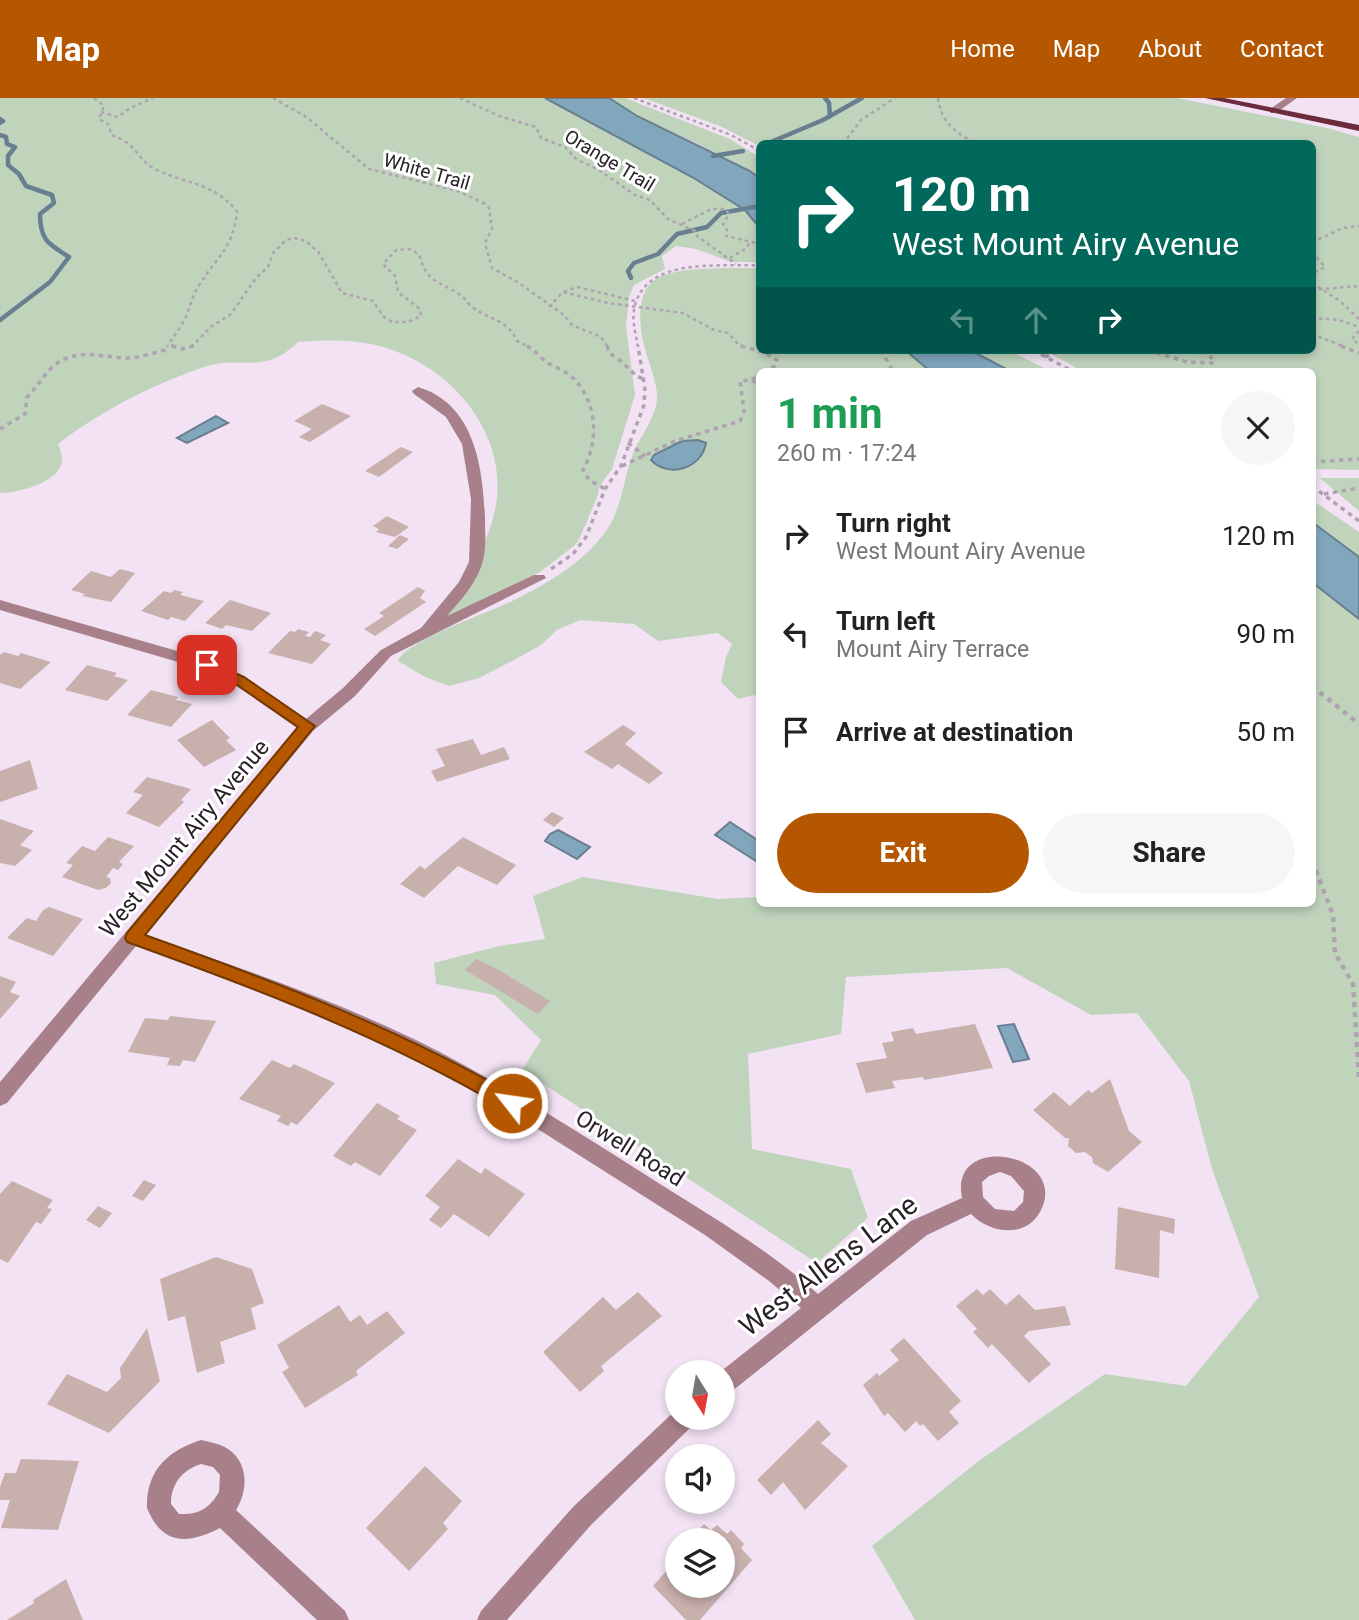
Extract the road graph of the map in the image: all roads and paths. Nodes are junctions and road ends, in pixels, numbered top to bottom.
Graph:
1 (94, 98) edge
2 (153, 98) edge
3 (273, 98) edge
4 (460, 98) edge
5 (634, 98) edge
6 (895, 98) edge
7 (937, 98) edge
8 (1210, 98) edge
9 (1246, 98) edge
10 (1292, 98) edge
11 (1277, 108) junction
12 (101, 112) junction
13 (1359, 120) edge
14 (1359, 128) edge
15 (846, 140) edge
16 (970, 140) edge
17 (756, 149) edge
18 (682, 224) junction
19 (1359, 226) edge
20 (1316, 240) edge
21 (750, 241) junction
22 (756, 243) edge
23 (1316, 257) edge
24 (730, 258) junction
25 (736, 265) junction
26 (756, 265) edge
27 (1316, 272) edge
28 (1316, 286) edge
29 (1359, 286) edge
30 (1316, 290) edge
31 (1323, 290) junction
32 (563, 292) junction
33 (635, 301) junction
34 (549, 307) junction
35 (1316, 318) edge
36 (1359, 319) edge
37 (1359, 329) edge
38 (1316, 336) edge
39 (1359, 344) edge
40 (171, 345) junction
41 (756, 350) edge
42 (1359, 353) edge
43 (768, 354) edge
44 (1040, 354) edge
45 (1051, 354) edge
46 (1161, 354) edge
47 (1206, 354) edge
48 (1045, 357) junction
49 (772, 368) edge
50 (1066, 368) edge
51 (756, 376) edge
52 (643, 379) junction
53 (752, 380) junction
54 (756, 382) edge
55 (418, 391) dead end
56 (0, 429) edge
57 (628, 443) junction
58 (646, 457) junction
59 (1359, 459) edge
60 (1316, 462) edge
61 (621, 466) junction
62 (1316, 488) edge
63 (1359, 488) edge
64 (606, 489) junction
65 (1324, 494) junction
66 (1359, 520) edge
67 (539, 578) joint
68 (0, 605) edge
69 (426, 631) junction
70 (1316, 688) edge
71 (1359, 724) edge
72 (307, 726) junction
73 (1316, 871) edge
74 (133, 938) junction
75 (1359, 1077) edge
76 (0, 1097) edge
77 (975, 1203) dead end
78 (817, 1308) junction
79 (735, 1374) edge
80 (672, 1430) edge
81 (221, 1513) dead end
82 (336, 1620) edge
83 (490, 1620) edge

1 - 12 path
2 - 12 path
3 - 34 path, White Trail
4 - 18 path, Orange Trail
5 - 17 path
6 - 15 path
7 - 16 path
8 - 11 main road
9 - 11 main road
10 - 11 street
11 - 13 main road
11 - 14 main road
12 - 40 path
18 - 21 path
18 - 24 path, Orange Trail
19 - 20 path
21 - 22 path
21 - 24 path
23 - 27 path
24 - 25 path, Orange Trail
25 - 26 path
25 - 33 path
28 - 31 path
29 - 31 path
30 - 31 path
31 - 36 path
32 - 33 path
32 - 34 path
32 - 41 path
33 - 52 path
34 - 52 path
35 - 37 path
37 - 39 path
38 - 42 path
40 - 56 path
40 - 64 path
43 - 49 path
44 - 48 path
45 - 48 path
46 - 47 path
48 - 50 path
51 - 53 path
52 - 57 path
53 - 54 path
53 - 58 path
55 - 69 street
57 - 58 path
57 - 61 path
58 - 61 path
59 - 60 path
61 - 64 path
62 - 65 path
63 - 65 path
64 - 67 path
65 - 66 path
67 - 69 street, West Mount Airy Avenue
68 - 72 street
69 - 72 street, West Mount Airy Avenue
70 - 71 path
72 - 74 street, West Mount Airy Avenue
73 - 75 path
74 - 76 street, West Mount Airy Avenue
74 - 78 street, Orwell Road
77 - 78 street, West Allens Lane
78 - 79 street, West Allens Lane
80 - 83 street
81 - 82 street

